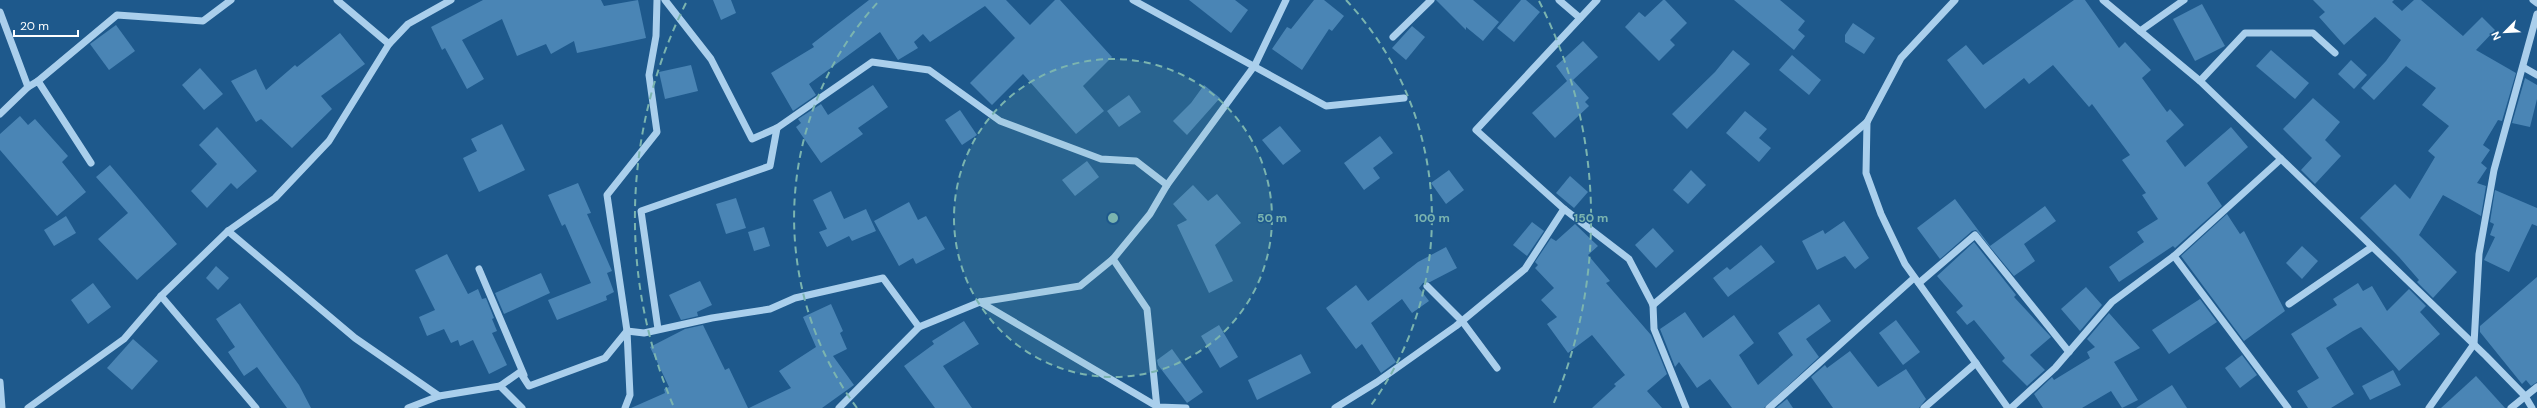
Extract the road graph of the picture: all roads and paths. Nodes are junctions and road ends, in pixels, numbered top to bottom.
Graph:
1 (231, 0) edge
2 (337, 0) edge
3 (451, 0) edge
4 (657, 0) edge
5 (665, 0) edge
6 (1133, 0) edge
7 (1286, 0) edge
8 (1432, 0) edge
9 (1559, 0) edge
10 (1597, 0) edge
11 (1956, 0) edge
12 (2103, 0) edge
13 (2184, 0) edge
14 (2532, 0) edge
15 (2537, 3) edge
16 (0, 12) edge
17 (2537, 14) edge
18 (1580, 18) junction
19 (2140, 31) junction
20 (1394, 37) dead end
21 (389, 44) junction
22 (2335, 53) dead end
23 (1255, 65) junction
24 (2523, 67) junction
25 (2537, 75) edge
26 (38, 81) junction
27 (2200, 81) junction
28 (28, 87) junction
29 (1404, 98) dead end
30 (0, 114) edge
31 (1867, 122) junction
32 (777, 128) junction
33 (2281, 159) junction
34 (91, 163) dead end
35 (1167, 185) junction
36 (1564, 210) junction
37 (228, 231) junction
38 (2372, 247) junction
39 (2174, 256) junction
40 (1113, 259) junction
41 (479, 269) dead end
42 (1917, 280) junction
43 (1427, 286) dead end
44 (161, 296) junction
45 (980, 302) junction
46 (2289, 304) dead end
47 (1653, 305) junction
48 (1462, 320) junction
49 (919, 327) junction
50 (658, 328) junction
51 (627, 331) junction
52 (2474, 344) junction
53 (2069, 352) junction
54 (1976, 363) junction
55 (1497, 368) dead end
56 (0, 382) edge
57 (500, 386) junction
58 (529, 386) junction
59 (2537, 387) edge
60 (438, 396) junction
61 (2525, 396) junction
62 (2, 408) edge
63 (28, 408) edge
64 (256, 408) edge
65 (408, 408) edge
66 (522, 408) edge
67 (625, 408) edge
68 (839, 408) edge
69 (1158, 408) edge
70 (1186, 408) edge
71 (1335, 408) edge
72 (1686, 408) edge
73 (1768, 408) edge
74 (1924, 408) edge
75 (2009, 408) edge
76 (2288, 408) edge
77 (2429, 408) edge
78 (2511, 408) edge
79 (2532, 408) edge

1 - 26 street
2 - 21 street
3 - 21 street
4 - 51 street
5 - 32 street
6 - 23 street
7 - 23 street
8 - 20 street
9 - 18 street
10 - 18 street
11 - 31 street
12 - 19 street
13 - 19 street
14 - 15 street
16 - 28 street
17 - 24 street
18 - 36 street
19 - 27 street
21 - 37 street
22 - 27 street
23 - 29 street
23 - 35 street
24 - 25 street
24 - 52 street
26 - 28 street
26 - 34 street
27 - 33 street
28 - 30 street
31 - 42 street
31 - 47 street
32 - 35 street
32 - 50 street
33 - 38 street
33 - 39 street
35 - 40 street
36 - 47 street
36 - 48 street
37 - 44 street
37 - 60 street
38 - 46 street
38 - 52 street
39 - 53 street
39 - 76 street
40 - 45 street
40 - 69 street
41 - 58 street
42 - 53 street
42 - 54 street
42 - 73 street
43 - 48 street
44 - 63 street
44 - 64 street
45 - 49 street
45 - 69 street
47 - 72 street
48 - 55 street
48 - 71 street
49 - 50 street
49 - 68 street
50 - 51 street
51 - 58 street
51 - 67 street
52 - 61 street
52 - 77 street
53 - 75 street
54 - 74 street
54 - 75 street
56 - 62 street
57 - 58 street
57 - 60 street
57 - 66 street
59 - 61 street
60 - 65 street
61 - 78 street
61 - 79 street
69 - 70 street

